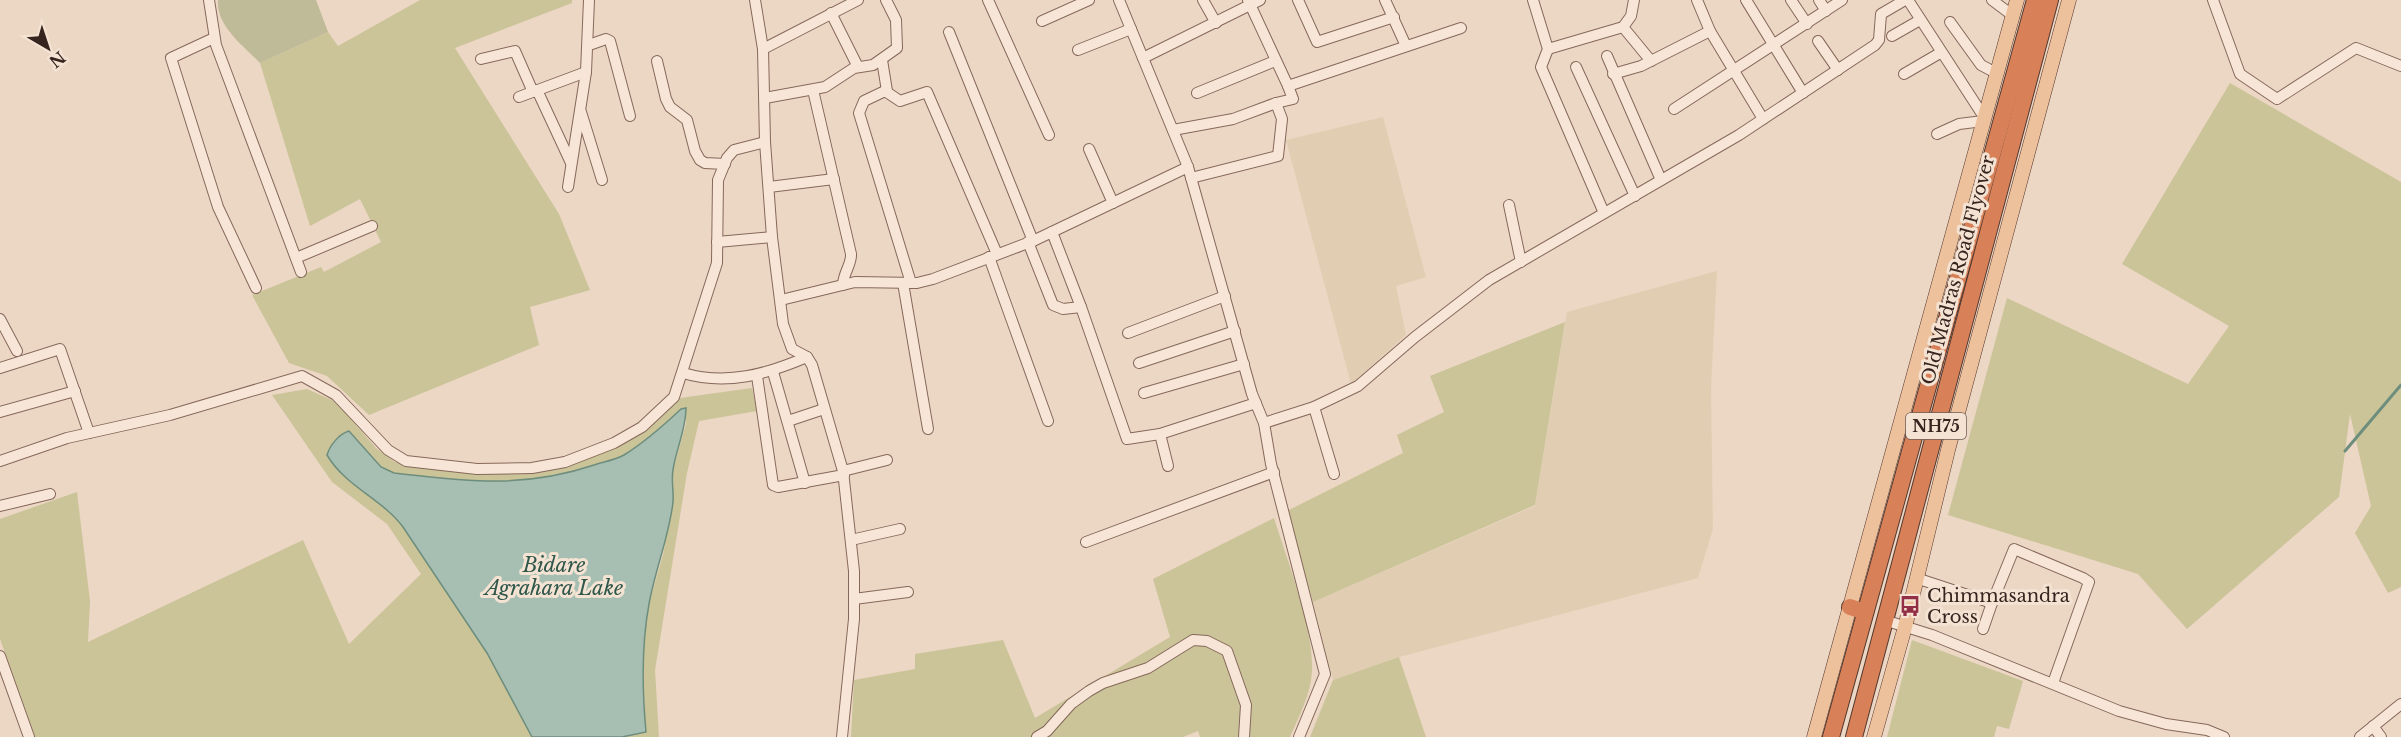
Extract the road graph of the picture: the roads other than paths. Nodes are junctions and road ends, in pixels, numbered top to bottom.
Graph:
1 (209, 0) edge
2 (589, 0) edge
3 (858, 0) edge
4 (886, 0) edge
5 (988, 0) edge
6 (1089, 0) edge
7 (1119, 0) edge
8 (1203, 0) edge
9 (1298, 0) edge
10 (1386, 0) edge
11 (1533, 0) edge
12 (1634, 0) edge
13 (1697, 0) edge
14 (1746, 0) edge
15 (1791, 0) edge
16 (1819, 0) edge
17 (1842, 0) edge
18 (1906, 0) edge
19 (1992, 0) edge
20 (2017, 0) edge
21 (2035, 0) edge
22 (2050, 0) edge
23 (2069, 0) edge
24 (2213, 0) edge
25 (759, 1) edge
26 (1253, 2) edge
27 (1826, 11) junction
28 (831, 13) junction
29 (2012, 15) junction
30 (1394, 17) junction
31 (1920, 20) junction
32 (1042, 21) dead end
33 (1950, 22) dead end
34 (1216, 23) junction
35 (1807, 24) junction
36 (1623, 27) junction
37 (1461, 28) dead end
38 (1131, 29) junction
39 (1710, 31) junction
40 (949, 32) dead end
41 (1892, 36) dead end
42 (214, 38) junction
43 (1818, 41) dead end
44 (589, 45) junction
45 (1406, 46) junction
46 (1773, 46) junction
47 (763, 49) junction
48 (1548, 49) junction
49 (1078, 50) dead end
50 (1940, 52) junction
51 (1606, 56) dead end
52 (1143, 58) junction
53 (481, 59) dead end
54 (882, 60) junction
55 (657, 61) dead end
56 (1275, 61) junction
57 (1651, 61) junction
58 (2401, 66) edge
59 (858, 67) junction
60 (1576, 67) dead end
61 (1734, 70) junction
62 (1838, 70) junction
63 (586, 72) junction
64 (1996, 73) junction
65 (1613, 74) junction
66 (1904, 74) dead end
67 (1288, 86) junction
68 (813, 90) junction
69 (535, 91) junction
70 (887, 91) junction
71 (1197, 93) dead end
72 (1803, 93) junction
73 (519, 97) dead end
74 (765, 98) junction
75 (1276, 103) junction
76 (580, 108) junction
77 (1674, 110) dead end
78 (630, 116) dead end
79 (1763, 119) junction
80 (1984, 119) junction
81 (1173, 130) junction
82 (1937, 134) dead end
83 (1049, 135) dead end
84 (765, 142) junction
85 (1089, 149) dead end
86 (572, 164) junction
87 (724, 164) junction
88 (1190, 172) junction
89 (834, 179) junction
90 (602, 180) dead end
91 (1661, 180) junction
92 (568, 187) dead end
93 (769, 187) junction
94 (1635, 196) junction
95 (1113, 203) junction
96 (1509, 205) dead end
97 (1604, 213) junction
98 (372, 226) dead end
99 (1981, 230) junction
100 (1052, 232) junction
101 (772, 237) junction
102 (717, 242) junction
103 (1031, 242) junction
104 (993, 256) junction
105 (296, 258) junction
106 (1521, 262) junction
107 (301, 272) dead end
108 (907, 283) junction
109 (843, 285) junction
110 (256, 288) dead end
111 (1225, 297) junction
112 (781, 300) junction
113 (1081, 307) junction
114 (0, 319) edge
115 (1234, 331) junction
116 (1128, 333) dead end
117 (17, 351) dead end
118 (807, 357) junction
119 (1139, 363) dead end
120 (1244, 364) junction
121 (0, 368) edge
122 (773, 372) junction
123 (683, 373) junction
124 (757, 376) junction
125 (75, 391) junction
126 (1144, 393) dead end
127 (1256, 404) junction
128 (1314, 407) junction
129 (824, 409) junction
130 (0, 412) edge
131 (788, 421) junction
132 (1048, 421) dead end
133 (1264, 423) junction
134 (928, 429) dead end
135 (89, 433) junction
136 (1160, 434) junction
137 (887, 460) dead end
138 (0, 461) edge
139 (1168, 466) dead end
140 (1274, 472) junction
141 (844, 473) junction
142 (1334, 474) dead end
143 (805, 483) junction
144 (50, 494) dead end
145 (0, 506) edge
146 (900, 529) dead end
147 (851, 540) junction
148 (1086, 542) dead end
149 (1916, 578) junction
150 (908, 592) dead end
151 (854, 599) junction
152 (1992, 603) junction
153 (1858, 609) junction
154 (1884, 620) junction
155 (1905, 627) junction
156 (1983, 629) dead end
157 (0, 656) edge
158 (3, 672) edge
159 (2053, 683) junction
160 (2401, 704) edge
161 (2373, 726) junction
162 (29, 737) edge
163 (842, 737) edge
164 (1037, 737) edge
165 (1244, 737) edge
166 (1299, 737) edge
167 (1814, 737) edge
168 (1831, 737) edge
169 (1854, 737) edge
170 (1874, 737) edge
171 (2224, 737) edge
172 (2360, 737) edge
173 (2381, 737) edge

1 - 42 street
2 - 44 street
3 - 28 street
4 - 54 street
5 - 83 street
6 - 32 street
7 - 38 street
8 - 34 street
9 - 30 street
10 - 30 street
11 - 48 street
12 - 36 street
13 - 39 street
14 - 46 street
15 - 35 street
16 - 27 street
17 - 27 street
18 - 31 street
18 - 62 street
19 - 29 street
20 - 29 main road
21 - 99 highway, Old Madras Road Flyover / NH75
22 - 99 highway, Old Madras Road Flyover / NH75
23 - 149 main road
24 - 58 street
25 - 47 street
26 - 34 street
26 - 56 street
27 - 35 street
28 - 47 street
28 - 59 street
29 - 64 main road
30 - 45 street
31 - 41 street
31 - 50 street
33 - 64 street
34 - 52 street
35 - 46 street
36 - 48 street
36 - 57 street
37 - 45 street
38 - 49 street
38 - 52 street
39 - 57 street
39 - 61 street
40 - 103 street
42 - 105 street
42 - 110 street
43 - 62 street
44 - 63 street
44 - 78 street
45 - 67 street
46 - 61 street
46 - 72 street
47 - 74 street
48 - 97 street
50 - 66 street
50 - 80 street
51 - 65 street
52 - 81 street
53 - 69 street
54 - 59 street
54 - 70 street
55 - 87 street
56 - 67 street
56 - 71 street
57 - 65 street
59 - 68 street
60 - 94 street
61 - 77 street
61 - 79 street
62 - 72 street
63 - 69 street
63 - 76 street
64 - 80 main road
65 - 91 street
67 - 75 street
68 - 74 street
68 - 89 street
69 - 73 street
69 - 86 street
70 - 104 street
70 - 108 street
72 - 79 street
74 - 84 street
75 - 81 street
75 - 88 street
76 - 86 street
76 - 90 street
79 - 91 street
80 - 82 street
80 - 153 main road
81 - 88 street
84 - 87 street
84 - 93 street
85 - 95 street
86 - 92 street
87 - 102 street
88 - 95 street
88 - 111 street
89 - 93 street
89 - 109 street
91 - 94 street
93 - 101 street
94 - 97 street
95 - 100 street
96 - 106 street
97 - 106 street
98 - 105 street
99 - 153 highway, Old Madras Road Flyover / NH75
99 - 154 highway, Old Madras Road Flyover / NH75
100 - 103 street
100 - 113 street
101 - 102 street
101 - 112 street
102 - 123 street
103 - 104 street
103 - 113 street
104 - 108 street
104 - 132 street
105 - 107 street
106 - 128 street
108 - 109 street
108 - 134 street
109 - 112 street
111 - 115 street
111 - 116 street
112 - 118 street
113 - 136 street
114 - 117 street
115 - 119 street
115 - 120 street
118 - 122 street
118 - 129 street
120 - 126 street
120 - 127 street
121 - 125 street
122 - 124 street
122 - 131 street
123 - 124 street
123 - 135 street
124 - 143 street
125 - 130 street
125 - 135 street
127 - 133 street
127 - 136 street
128 - 133 street
128 - 142 street
129 - 131 street
129 - 141 street
131 - 143 street
133 - 140 street
135 - 138 street
136 - 139 street
137 - 141 street
140 - 148 street
140 - 166 street
141 - 143 street
141 - 147 street
144 - 145 street
146 - 147 street
147 - 151 street
149 - 152 street
149 - 155 main road
150 - 151 street
151 - 163 street
152 - 156 street
152 - 159 street
153 - 167 main road
153 - 168 highway, NH75
154 - 155 street
154 - 169 highway, NH75
155 - 159 street
155 - 170 main road
157 - 158 street
158 - 162 street
159 - 171 street
160 - 161 street
161 - 172 street
161 - 173 street
164 - 165 street

